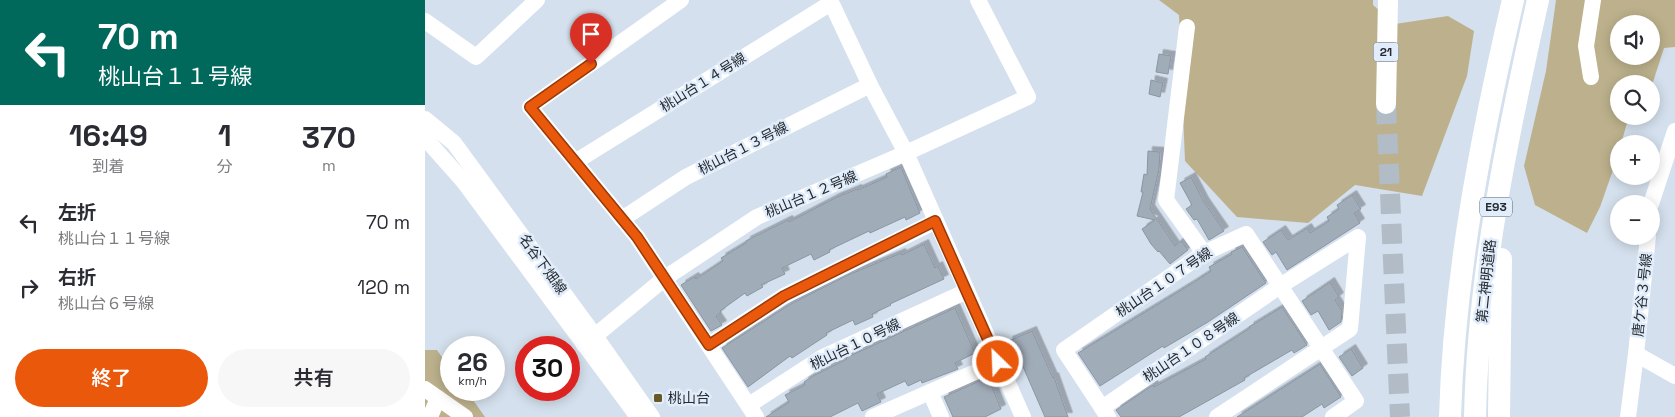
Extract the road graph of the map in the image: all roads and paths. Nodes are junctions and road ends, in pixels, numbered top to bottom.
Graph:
1 (681, 0) edge
2 (978, 0) edge
3 (1388, 0) edge
4 (1513, 0) edge
5 (1538, 0) edge
6 (1593, 0) edge
7 (532, 1) edge
8 (831, 1) edge
9 (425, 21) edge
10 (1187, 27) dead end
11 (1591, 77) dead end
12 (870, 85) junction
13 (1516, 99) junction
14 (1386, 104) tunnel mouth
15 (425, 119) edge
16 (1675, 131) edge
17 (425, 138) edge
18 (906, 153) junction
19 (575, 162) junction
20 (1478, 164) junction
21 (1654, 195) edge
22 (622, 219) junction
23 (935, 221) junction
24 (1647, 245) edge
25 (1204, 253) junction
26 (665, 278) junction
27 (1280, 286) junction
28 (967, 291) junction
29 (590, 340) junction
30 (709, 345) junction
31 (1321, 347) junction
32 (1636, 354) junction
33 (998, 362) junction
34 (1675, 376) edge
35 (930, 392) junction
36 (432, 393) edge
37 (752, 411) edge
38 (1105, 412) edge
39 (430, 417) edge
40 (465, 417) edge
41 (638, 417) edge
42 (652, 417) edge
43 (873, 417) edge
44 (941, 417) edge
45 (1023, 417) edge
46 (1217, 417) edge
47 (1333, 417) edge
48 (1439, 417) edge
49 (1450, 417) edge
50 (1475, 417) edge
51 (1499, 417) edge
52 (1628, 417) edge

1 - 19 street
2 - 18 street, 桃山台１２号線
3 - 14 main road, 21
4 - 20 highway, 第二神明道路 / E93
5 - 13 highway, 第二神明道路 / E93
6 - 11 street
7 - 9 street
8 - 12 street
8 - 19 street, 桃山台１４号線
10 - 25 street
12 - 18 street
12 - 22 street, 桃山台１３号線
13 - 50 highway, 第二神明道路 / E93
13 - 51 highway
15 - 29 street, 名谷下畑線
16 - 21 street
17 - 29 street, 名谷下畑線
18 - 23 street
18 - 26 street, 桃山台１２号線
19 - 22 street
20 - 48 highway
20 - 49 highway, 第二神明道路 / E93
22 - 26 street
23 - 28 street
23 - 30 street
24 - 32 street, 唐ケ谷３号線
25 - 27 street, 桃山台１０７号線
25 - 38 street, 桃山台１０７号線
26 - 29 street, 桃山台１２号線
26 - 30 street
27 - 31 street, 桃山台１０７号線
27 - 31 street, 桃山台１０８号線
27 - 38 street, 桃山台１０８号線
28 - 33 street
28 - 37 street, 桃山台１０号線
29 - 41 street, 名谷下畑線
29 - 42 street, 名谷下畑線
30 - 37 street
31 - 46 street
31 - 47 street, 桃山台１０７号線
32 - 34 street
32 - 52 street, 唐ケ谷３号線
33 - 35 street
33 - 45 street
35 - 43 street
35 - 44 street
36 - 39 street
36 - 40 street

